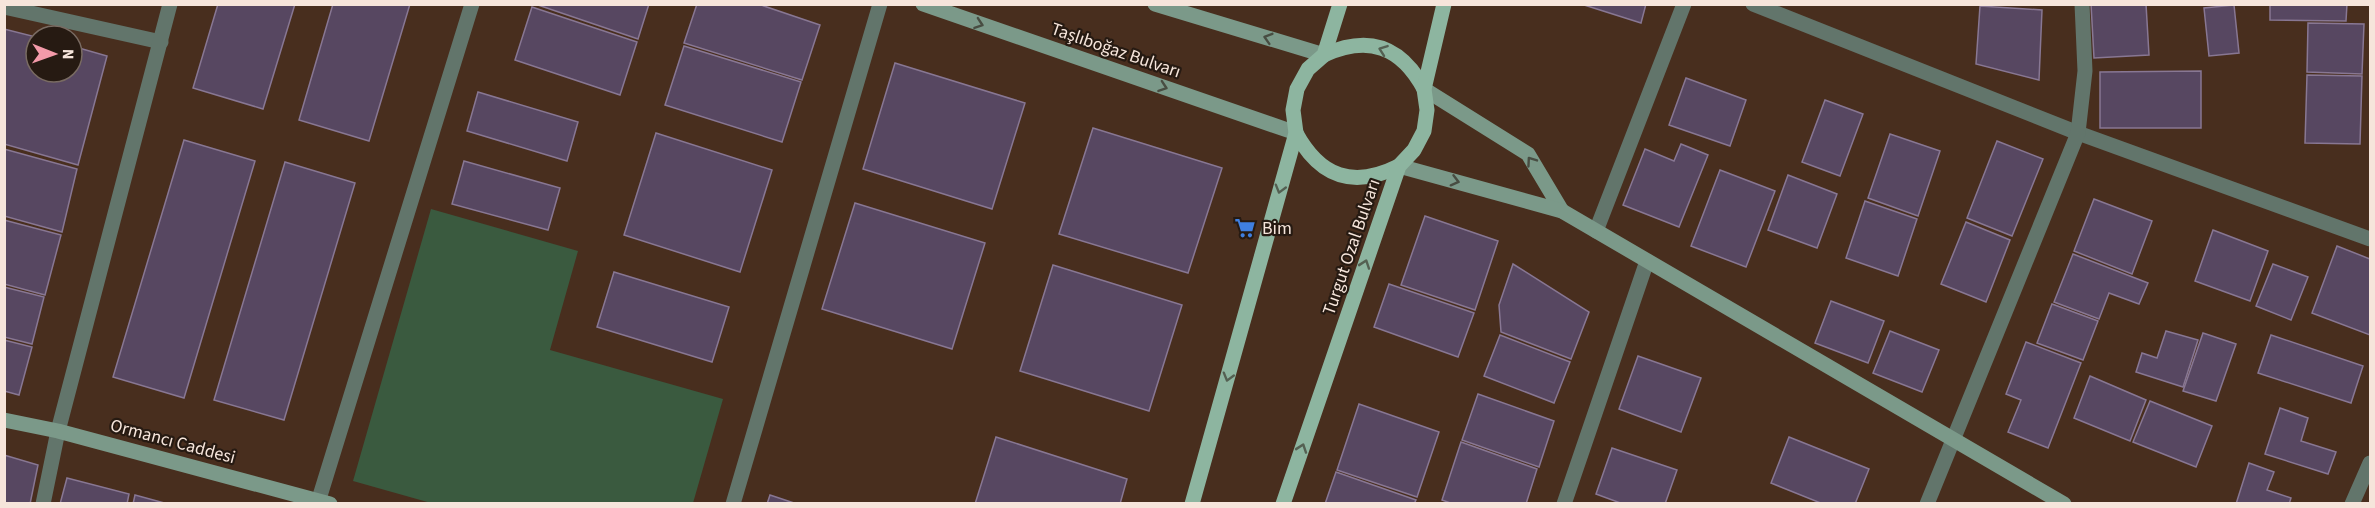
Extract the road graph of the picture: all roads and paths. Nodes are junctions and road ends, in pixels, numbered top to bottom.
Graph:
1 (170, 4) edge
2 (472, 4) edge
3 (880, 4) edge
4 (923, 4) edge
5 (1155, 4) edge
6 (1340, 4) edge
7 (1444, 4) edge
8 (1684, 4) edge
9 (1753, 4) edge
10 (2082, 4) edge
11 (4, 7) edge
12 (161, 42) junction
13 (1324, 55) junction
14 (1424, 89) junction
15 (1296, 133) junction
16 (2078, 133) junction
17 (1399, 166) junction
18 (1562, 211) junction
19 (1596, 231) junction
20 (2370, 239) edge
21 (1647, 261) junction
22 (4, 420) edge
23 (58, 431) junction
24 (1952, 440) junction
25 (2370, 463) edge
26 (324, 502) edge
27 (43, 504) edge
28 (733, 504) edge
29 (1192, 504) edge
30 (1283, 504) edge
31 (1564, 504) edge
32 (1927, 504) edge
33 (2064, 504) edge
34 (2352, 504) edge

1 - 12 street
2 - 26 street
3 - 28 street
4 -> 15 street, Taşlıboğaz Bulvarı
13 -> 5 street
6 - 13 main road
7 - 14 main road, Turgut Ozal Bulvarı
8 - 19 street
9 - 16 street
10 - 16 street
11 - 12 street
12 - 23 street
14 -> 13 main road
13 - 15 main road
14 - 17 main road, Turgut Ozal Bulvarı
18 -> 14 street
15 - 17 main road
15 -> 29 main road
16 - 20 street
16 - 24 street
17 -> 18 street
30 -> 17 main road, Turgut Ozal Bulvarı
18 - 19 street
19 - 21 street
21 - 24 street
21 - 31 street
22 - 23 street, Ormancı Caddesi
23 - 26 street, Ormancı Caddesi
23 - 27 street
24 - 32 street
24 - 33 street
25 - 34 street

